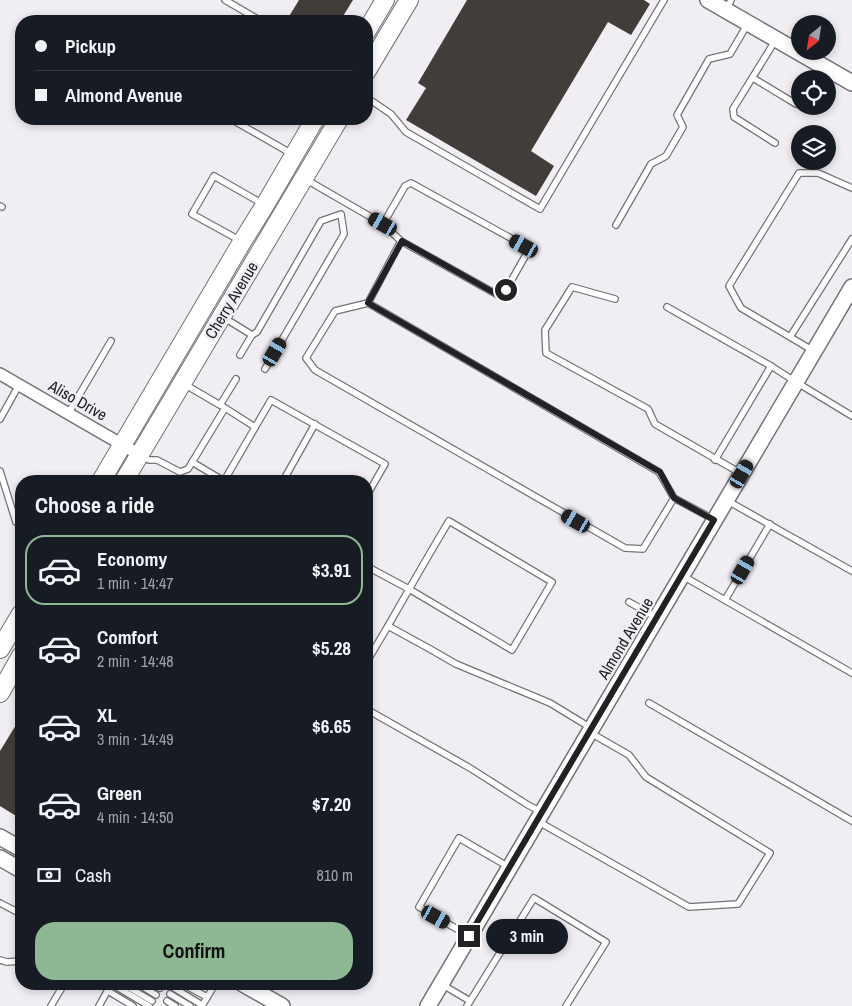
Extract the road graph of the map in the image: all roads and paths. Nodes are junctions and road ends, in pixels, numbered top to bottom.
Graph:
1 (225, 0) edge
2 (385, 0) edge
3 (409, 0) edge
4 (664, 0) edge
5 (708, 0) edge
6 (728, 5) edge
7 (251, 15) edge
8 (373, 20) edge
9 (748, 23) junction
10 (777, 39) junction
11 (373, 60) edge
12 (753, 78) junction
13 (852, 83) edge
14 (791, 101) edge
15 (373, 102) edge
16 (242, 125) edge
17 (312, 125) edge
18 (335, 125) edge
19 (775, 143) dead end
20 (294, 155) junction
21 (304, 178) junction
22 (852, 188) edge
23 (347, 203) junction
24 (265, 205) junction
25 (341, 214) junction
26 (383, 224) junction
27 (616, 225) dead end
28 (852, 239) edge
29 (402, 241) junction
30 (242, 242) junction
31 (852, 287) edge
32 (615, 298) dead end
33 (368, 303) junction
34 (667, 307) dead end
35 (222, 316) junction
36 (252, 335) junction
37 (790, 337) junction
38 (111, 341) dead end
39 (814, 352) junction
40 (240, 355) dead end
41 (771, 366) junction
42 (265, 369) dead end
43 (0, 374) edge
44 (236, 379) dead end
45 (796, 382) junction
46 (183, 383) junction
47 (19, 385) junction
48 (222, 406) junction
49 (68, 414) junction
50 (852, 416) edge
51 (0, 419) edge
52 (315, 424) junction
53 (255, 427) junction
54 (123, 445) junction
55 (144, 457) junction
56 (716, 460) junction
57 (192, 462) junction
58 (0, 471) edge
59 (742, 474) junction
60 (105, 475) edge
61 (129, 475) edge
62 (215, 475) edge
63 (228, 475) edge
64 (286, 475) edge
65 (373, 485) edge
66 (674, 498) junction
67 (726, 500) junction
68 (15, 519) edge
69 (714, 520) junction
70 (770, 524) junction
71 (373, 570) edge
72 (852, 571) edge
73 (682, 575) junction
74 (410, 589) junction
75 (725, 600) junction
76 (629, 602) dead end
77 (657, 618) junction
78 (15, 624) edge
79 (388, 626) junction
80 (0, 649) edge
81 (373, 651) edge
82 (15, 667) edge
83 (852, 673) edge
84 (0, 693) edge
85 (649, 703) dead end
86 (373, 713) edge
87 (590, 730) junction
88 (852, 811) edge
89 (539, 817) junction
90 (850, 820) edge
91 (0, 837) edge
92 (15, 846) edge
93 (0, 858) edge
94 (15, 867) edge
95 (509, 867) junction
96 (0, 903) edge
97 (15, 911) edge
98 (469, 936) junction
99 (0, 960) edge
100 (15, 961) edge
101 (441, 984) junction
102 (60, 990) edge
103 (124, 990) edge
104 (131, 990) edge
105 (148, 990) edge
106 (177, 990) edge
107 (194, 990) edge
108 (211, 990) edge
109 (264, 990) edge
110 (108, 991) joint
111 (170, 994) dead end
112 (156, 995) dead end
113 (207, 997) junction
114 (167, 1001) dead end
115 (469, 1003) edge
116 (100, 1004) edge
117 (151, 1004) edge
118 (202, 1005) edge
119 (51, 1006) edge
120 (109, 1006) edge
121 (133, 1006) edge
122 (175, 1006) edge
123 (190, 1006) edge
124 (282, 1006) edge
125 (428, 1006) edge
126 (566, 1006) edge

1 - 7 lane
2 - 8 main road
3 - 11 main road
4 - 15 lane
5 - 6 street
6 - 9 street
9 - 10 street
9 - 27 lane
10 - 12 lane
10 - 13 street
12 - 14 lane
12 - 19 lane
16 - 20 lane
17 - 20 main road, Cherry Avenue
18 - 21 main road, Cherry Avenue
20 - 24 main road, Cherry Avenue
21 - 23 lane
21 - 35 main road, Cherry Avenue
22 - 37 lane
23 - 25 lane
23 - 26 lane
24 - 30 main road, Cherry Avenue
24 - 30 lane
25 - 36 lane
25 - 42 lane
26 - 29 lane
26 - 29 lane
28 - 37 lane
29 - 33 lane
30 - 54 main road, Cherry Avenue
31 - 39 street, Almond Avenue
32 - 56 lane
33 - 66 lane
33 - 66 lane
34 - 41 lane
35 - 36 lane
35 - 46 main road, Cherry Avenue
36 - 40 lane
37 - 39 lane
38 - 49 lane
39 - 45 street, Almond Avenue
41 - 45 lane
41 - 56 lane
43 - 47 street, Aliso Drive
44 - 48 lane
45 - 50 lane
45 - 59 street, Almond Avenue
46 - 48 lane
46 - 55 main road, Cherry Avenue
47 - 49 street, Aliso Drive
47 - 51 lane
48 - 53 lane
48 - 57 lane
49 - 54 street, Aliso Drive
52 - 53 lane
52 - 64 lane
52 - 65 lane
53 - 63 lane
54 - 55 street, Aliso Drive
54 - 60 main road, Cherry Avenue
55 - 57 lane
55 - 61 main road, Cherry Avenue
56 - 59 lane
57 - 62 lane
58 - 68 lane
59 - 67 street, Almond Avenue
66 - 69 lane
67 - 69 street, Almond Avenue
67 - 70 lane
69 - 73 street, Almond Avenue
70 - 72 lane
70 - 75 lane
71 - 74 lane
73 - 75 lane
73 - 77 street, Almond Avenue
74 - 74 lane
74 - 79 lane
75 - 83 lane
76 - 77 lane
77 - 87 street, Almond Avenue
78 - 80 main road
79 - 81 lane
79 - 87 lane
82 - 84 main road
85 - 90 lane
86 - 89 lane
87 - 89 street, Almond Avenue
87 - 89 lane
88 - 90 lane
89 - 95 street, Almond Avenue
91 - 92 street
93 - 94 street
95 - 98 street, Almond Avenue
95 - 98 lane
96 - 97 lane
98 - 101 street, Almond Avenue
99 - 100 lane
101 - 115 lane
101 - 125 street, Almond Avenue
102 - 119 lane
103 - 117 lane
104 - 117 lane
105 - 112 lane
106 - 118 lane
107 - 113 lane
108 - 113 lane
109 - 124 street
110 - 116 lane
110 - 121 lane
111 - 123 lane
113 - 118 lane
114 - 122 lane
115 - 126 lane
116 - 120 lane

